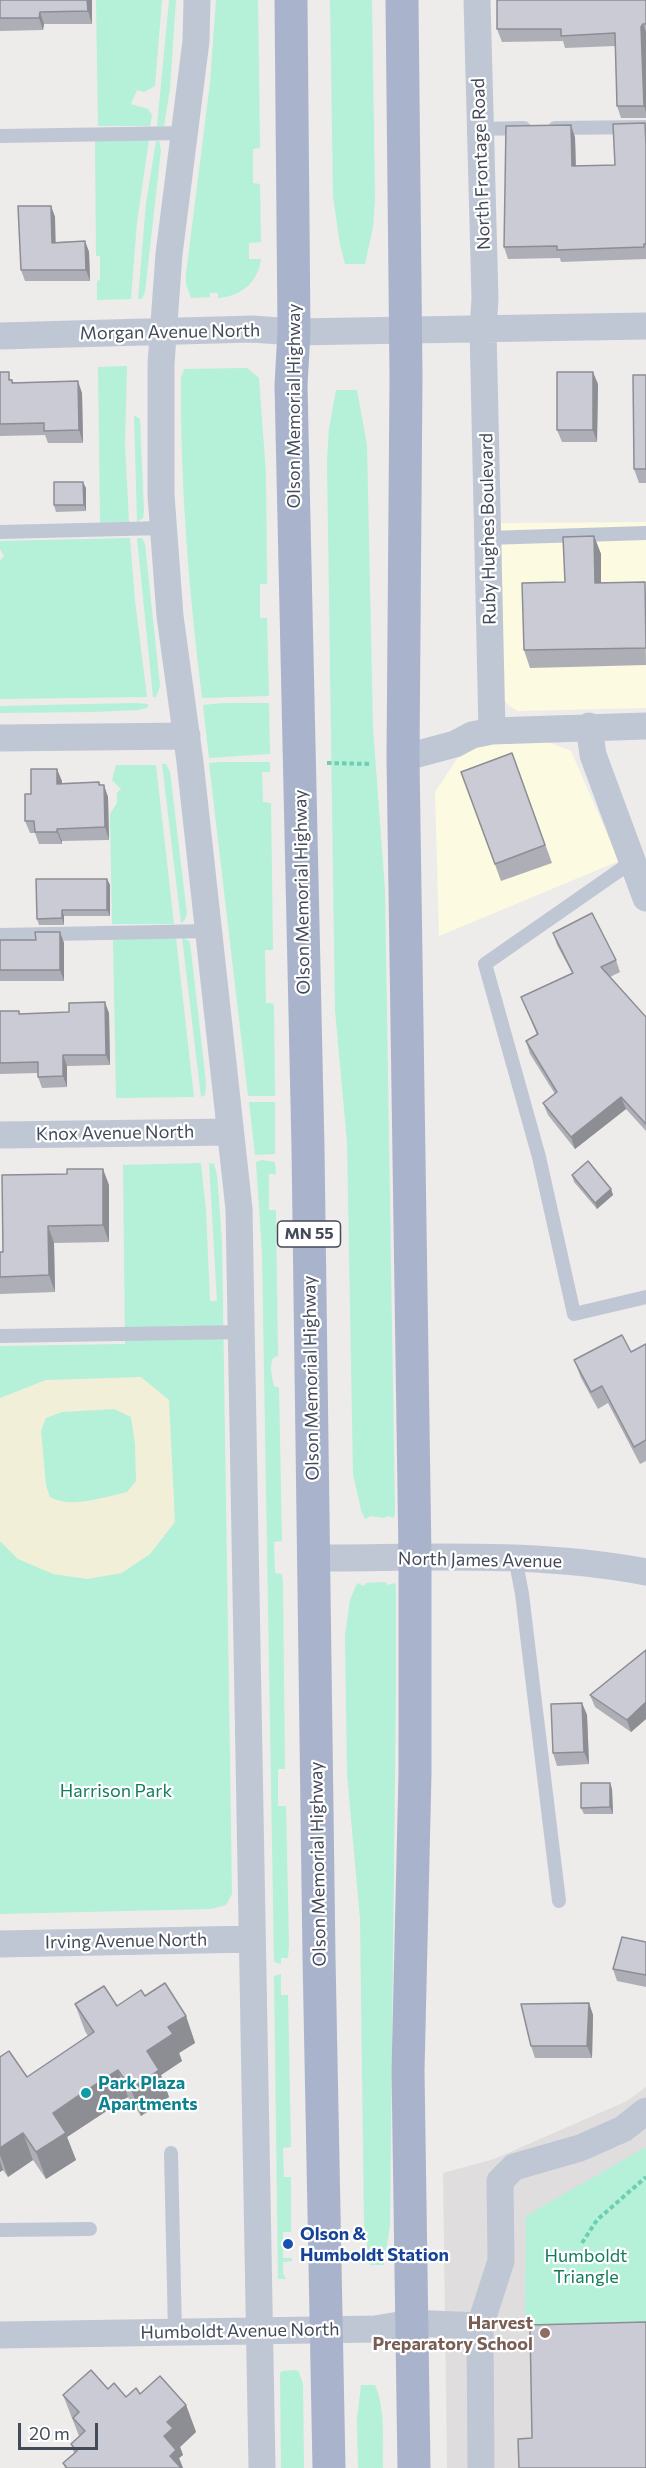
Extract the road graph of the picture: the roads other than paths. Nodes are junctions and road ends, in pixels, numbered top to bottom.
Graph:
1 (197, 0) edge
2 (291, 0) edge
3 (402, 0) edge
4 (477, 0) edge
5 (646, 127) edge
6 (479, 129) junction
7 (185, 133) junction
8 (0, 136) edge
9 (646, 326) edge
10 (483, 328) junction
11 (405, 329) junction
12 (163, 332) junction
13 (294, 332) junction
14 (0, 336) edge
15 (163, 528) junction
16 (0, 532) edge
17 (646, 533) edge
18 (488, 538) junction
19 (589, 726) junction
20 (646, 726) edge
21 (492, 731) junction
22 (187, 736) junction
23 (0, 738) edge
24 (403, 758) junction
25 (633, 861) junction
26 (646, 898) edge
27 (208, 931) junction
28 (0, 935) edge
29 (230, 1132) junction
30 (0, 1135) edge
31 (646, 1297) edge
32 (243, 1332) junction
33 (0, 1336) edge
34 (516, 1557) junction
35 (314, 1558) junction
36 (415, 1558) junction
37 (646, 1572) edge
38 (559, 1901) dead end
39 (252, 1939) junction
40 (0, 1944) edge
41 (646, 2111) edge
42 (171, 2153) dead end
43 (90, 2229) dead end
44 (0, 2230) edge
45 (411, 2323) junction
46 (480, 2326) junction
47 (259, 2330) junction
48 (325, 2330) junction
49 (176, 2332) junction
50 (0, 2335) edge
51 (262, 2468) edge
52 (329, 2468) edge
53 (414, 2468) edge
54 (482, 2468) edge

1 - 7 street
2 - 13 main road, Olson Memorial Highway / MN 55
3 - 11 main road
4 - 6 street, North Frontage Road
5 - 6 lane
6 - 10 street, North Frontage Road
7 - 8 lane
7 - 12 street
9 - 10 street, Morgan Avenue North
10 - 11 street, Morgan Avenue North
10 - 18 street, Ruby Hughes Boulevard
11 - 13 street, Morgan Avenue North
11 - 24 main road
12 - 13 street, Morgan Avenue North
12 - 14 street, Morgan Avenue North
12 - 15 street
13 - 35 main road, Olson Memorial Highway / MN 55
15 - 16 lane
15 - 22 street
17 - 18 lane
18 - 21 street, Ruby Hughes Boulevard
19 - 20 street
19 - 21 street
19 - 25 street
21 - 24 street
22 - 23 street
22 - 27 street
24 - 36 main road
25 - 26 street
25 - 31 lane
27 - 28 lane
27 - 29 street
29 - 30 street, Knox Avenue North
29 - 32 street
32 - 33 lane
32 - 39 street
34 - 36 street, North James Avenue
34 - 37 street, North James Avenue
34 - 38 lane
35 - 36 street, North James Avenue
35 - 48 main road, Olson Memorial Highway / MN 55
36 - 45 main road
39 - 40 street, Irving Avenue North
39 - 47 street
41 - 46 street
42 - 49 lane
43 - 44 lane
45 - 46 street, Humboldt Avenue North
45 - 48 street, Humboldt Avenue North
45 - 53 main road
46 - 54 street
47 - 48 street, Humboldt Avenue North
47 - 49 street, Humboldt Avenue North
47 - 51 street
48 - 52 main road, Olson Memorial Highway / MN 55
49 - 50 street, Humboldt Avenue North

